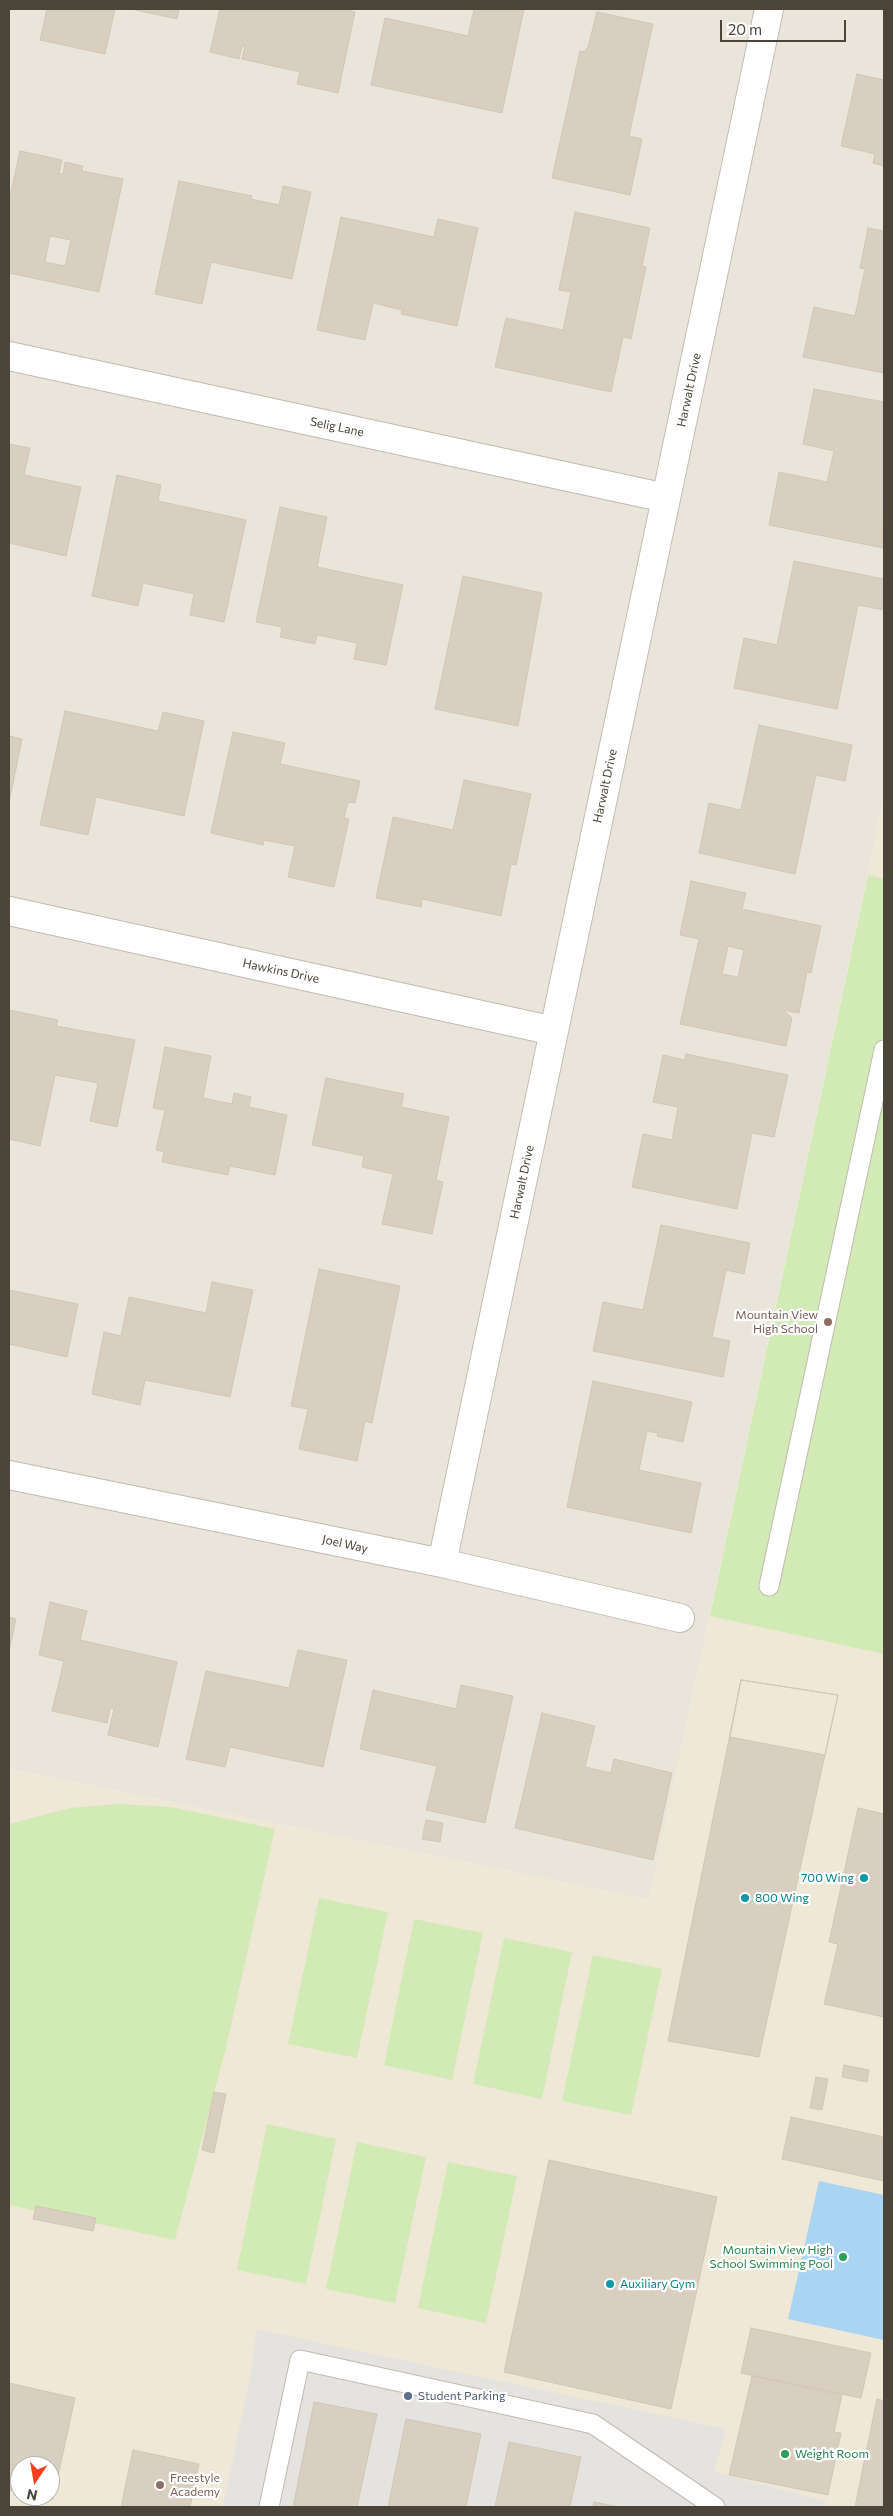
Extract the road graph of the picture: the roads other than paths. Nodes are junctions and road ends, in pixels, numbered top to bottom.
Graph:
1 (769, 9) edge
2 (9, 356) edge
3 (666, 498) junction
4 (9, 911) edge
5 (554, 1031) junction
6 (884, 1050) edge
7 (9, 1474) edge
8 (442, 1563) junction
9 (769, 1586) dead end
10 (680, 1618) dead end
11 (269, 2507) edge
12 (716, 2507) edge

1 - 3 street, Harwalt Drive
2 - 3 street, Selig Lane
3 - 5 street, Harwalt Drive
4 - 5 street, Hawkins Drive
5 - 8 street, Harwalt Drive
6 - 9 lane
7 - 8 street, Joel Way
8 - 10 street, Joel Way
11 - 12 lane

